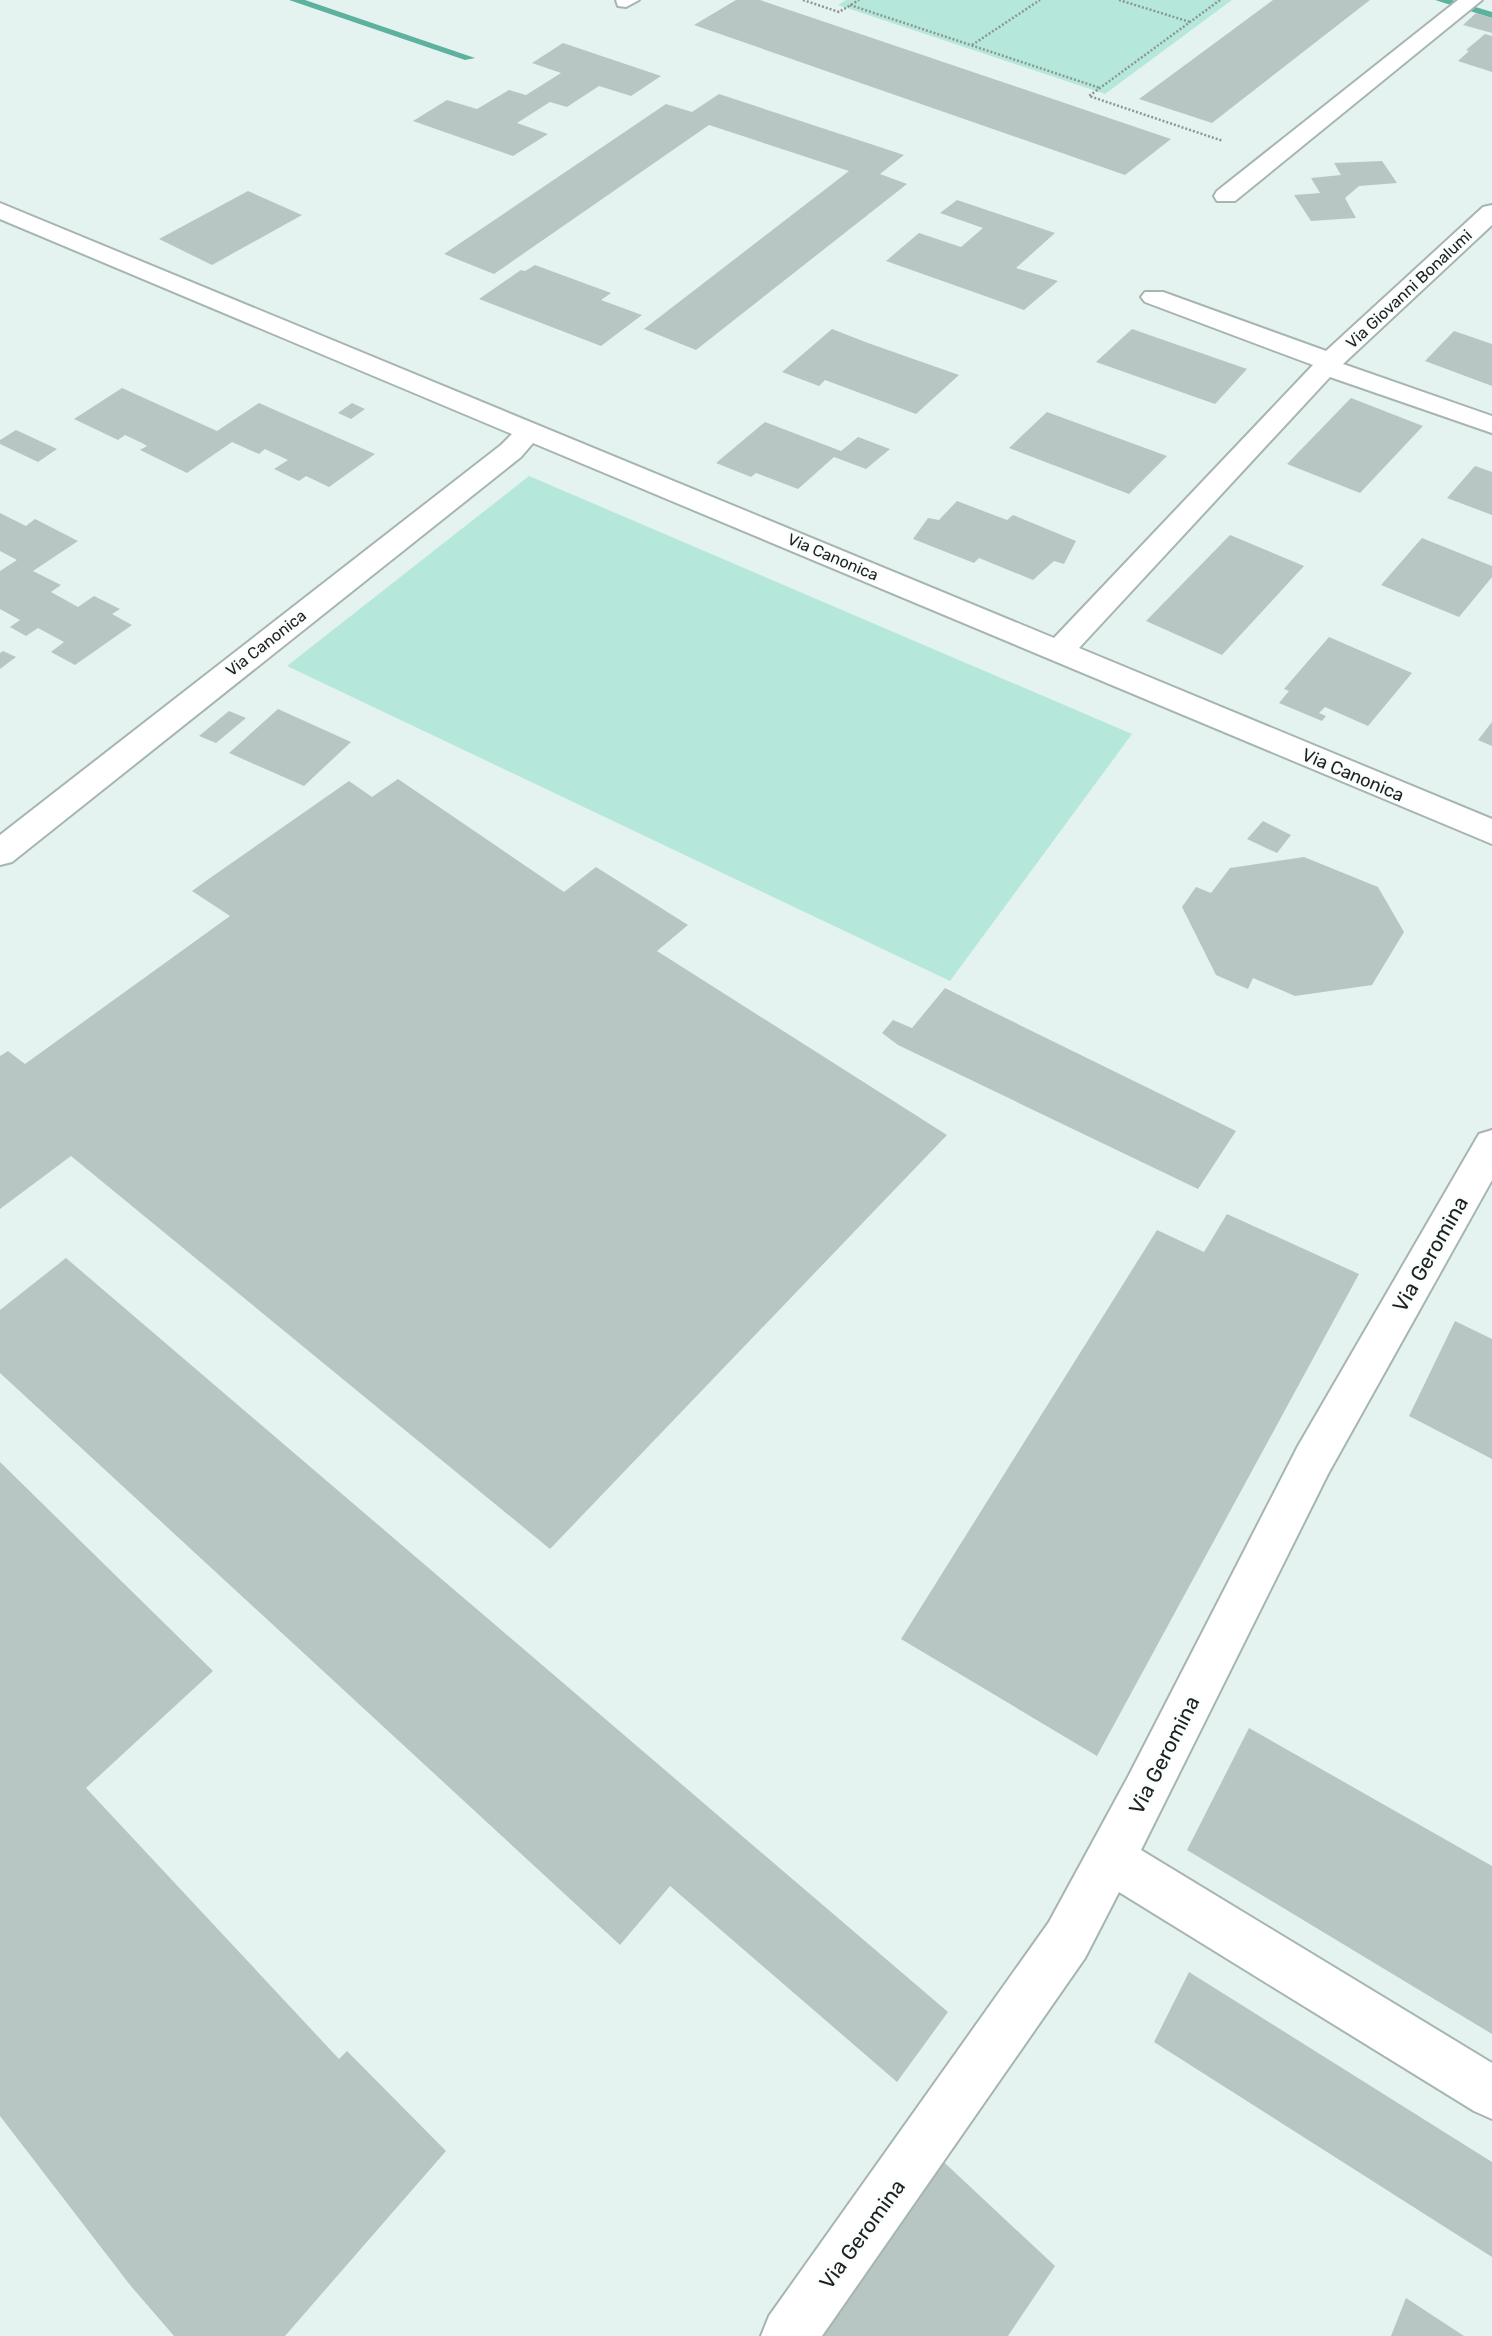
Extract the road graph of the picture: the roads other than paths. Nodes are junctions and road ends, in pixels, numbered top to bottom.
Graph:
1 (1471, 0) edge
2 (1226, 196) dead end
3 (0, 210) edge
4 (1492, 212) edge
5 (1154, 297) dead end
6 (1328, 365) junction
7 (1492, 425) edge
8 (529, 431) junction
9 (1058, 652) junction
10 (1492, 832) edge
11 (0, 853) edge
12 (1492, 1145) edge
13 (1110, 1859) junction
14 (1492, 2093) edge
15 (789, 2336) edge

1 - 2 street
3 - 8 street, Via Canonica
4 - 6 street, Via Giovanni Bonalumi
5 - 6 street
6 - 7 street
6 - 9 street
8 - 9 street, Via Canonica
8 - 11 street, Via Canonica
9 - 10 street, Via Canonica
12 - 13 street, Via Geromina
13 - 14 street
13 - 15 street, Via Geromina

